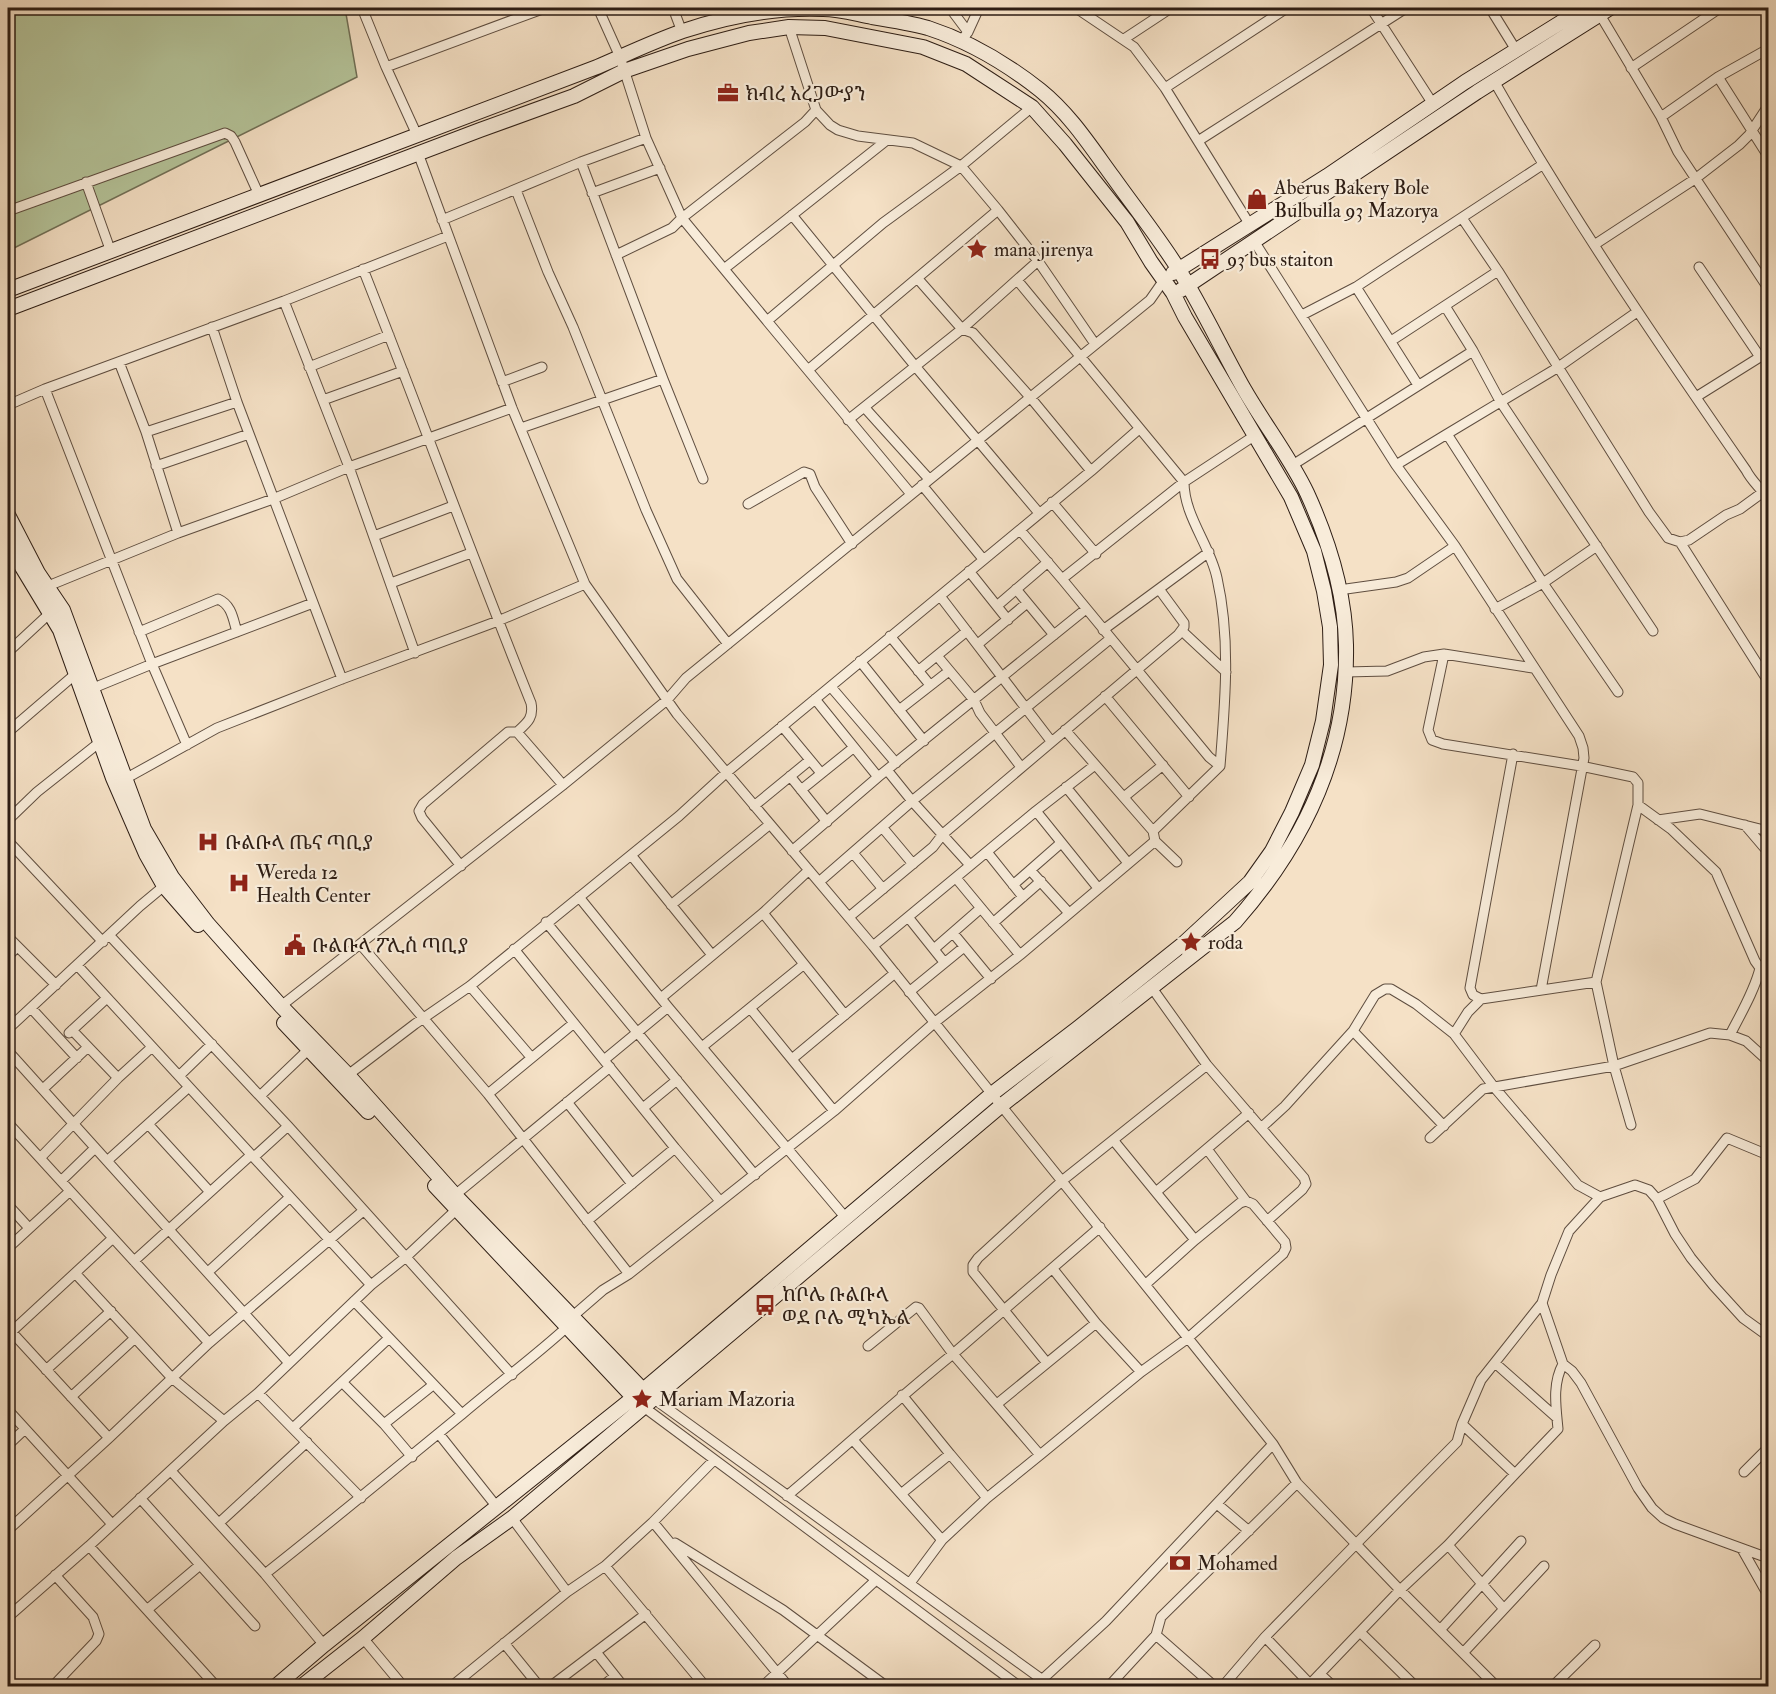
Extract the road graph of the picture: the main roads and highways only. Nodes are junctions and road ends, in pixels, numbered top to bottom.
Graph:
1 (826, 8) edge
2 (1584, 8) edge
3 (845, 10) edge
4 (1602, 10) edge
5 (1179, 269) junction
6 (1164, 280) junction
7 (1188, 286) junction
8 (8, 290) edge
9 (1173, 293) junction
10 (8, 309) edge
11 (8, 514) edge
12 (1321, 530) junction
13 (1307, 535) junction
14 (8, 544) edge
15 (79, 671) junction
16 (1293, 812) junction
17 (1307, 817) junction
18 (570, 1322) junction
19 (643, 1398) junction
20 (276, 1686) edge
21 (302, 1686) edge

1 - 3 main road
1 - 8 main road
2 - 5 main road
3 - 5 main road
4 - 7 main road
5 - 6 main road
5 - 7 main road
6 - 9 main road
6 - 10 main road
7 - 9 main road
7 - 12 main road
9 - 13 main road
11 - 15 main road
12 - 13 main road
12 - 17 main road
13 - 16 main road
14 - 15 main road
15 - 18 main road
15 - 18 main road
16 - 17 main road
16 - 19 main road
17 - 19 main road
18 - 19 main road
19 - 20 main road
19 - 21 main road

